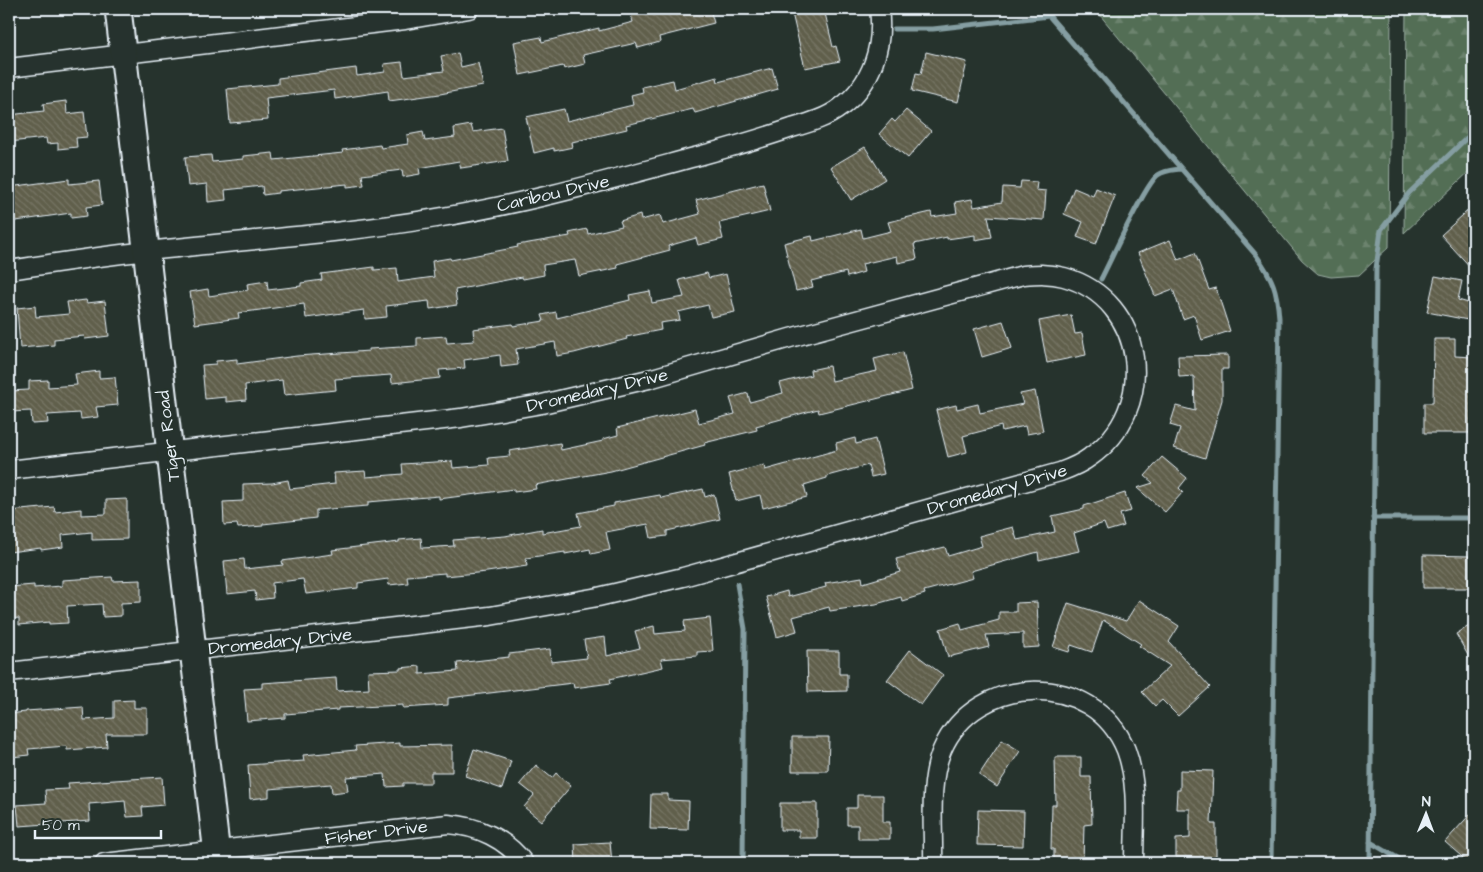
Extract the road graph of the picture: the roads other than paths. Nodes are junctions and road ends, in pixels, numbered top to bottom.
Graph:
1 (118, 9) edge
2 (469, 9) edge
3 (879, 9) edge
4 (124, 54) junction
5 (9, 68) edge
6 (146, 251) junction
7 (9, 270) edge
8 (170, 452) junction
9 (9, 470) edge
10 (193, 650) junction
11 (9, 672) edge
12 (217, 857) edge
13 (104, 863) edge
14 (524, 863) edge
15 (933, 863) edge
16 (1134, 863) edge

1 - 4 street, Tiger Road
2 - 4 street
3 - 6 street, Caribou Drive
4 - 5 street
4 - 6 street, Tiger Road
6 - 7 street, Caribou Drive
6 - 8 street, Tiger Road
8 - 9 street, Dromedary Drive
8 - 10 street, Tiger Road
8 - 10 street, Dromedary Drive
10 - 11 street, Dromedary Drive
10 - 12 street, Tiger Road
12 - 13 street, Fisher Drive
12 - 14 street, Fisher Drive
15 - 16 street

